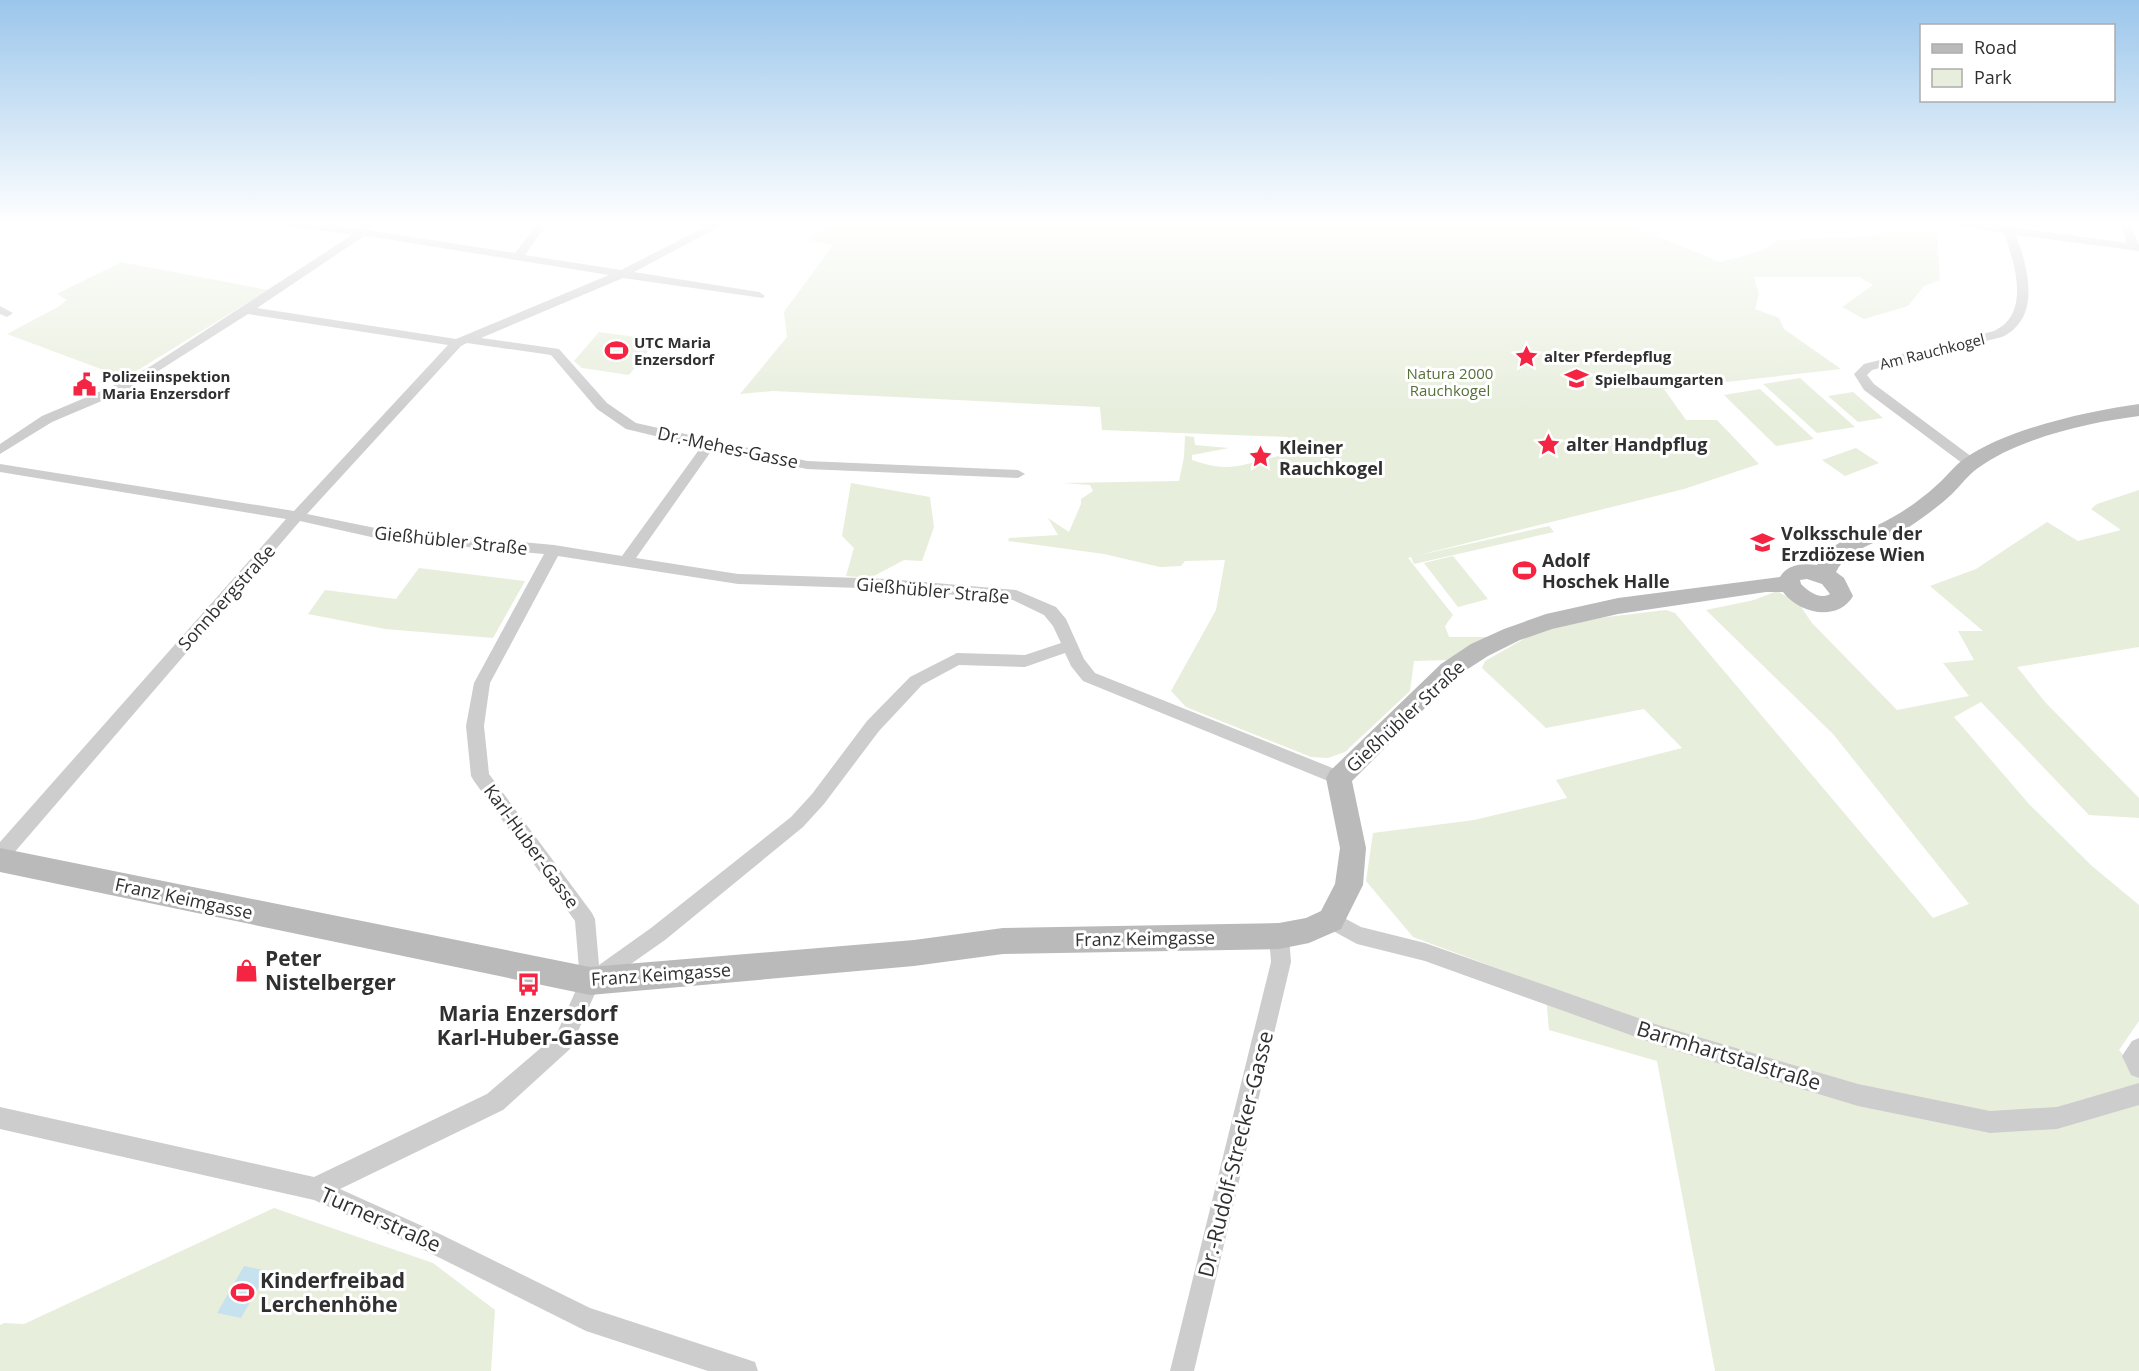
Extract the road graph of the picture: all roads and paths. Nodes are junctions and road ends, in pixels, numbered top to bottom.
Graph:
1 (304, 285) edge
2 (596, 285) edge
3 (694, 285) edge
4 (2020, 285) edge
5 (759, 296) dead end
6 (248, 310) junction
7 (463, 341) junction
8 (2137, 412) edge
9 (709, 445) junction
10 (0, 450) edge
11 (1971, 463) junction
12 (0, 468) edge
13 (1018, 474) dead end
14 (297, 516) junction
15 (554, 550) junction
16 (626, 562) junction
17 (1823, 575) junction
18 (1790, 586) junction
19 (1069, 646) junction
20 (1339, 778) junction
21 (0, 855) edge
22 (0, 860) edge
23 (1331, 920) junction
24 (1279, 936) junction
25 (590, 981) junction
26 (2139, 1048) edge
27 (2139, 1068) edge
28 (2139, 1094) edge
29 (0, 1118) edge
30 (315, 1189) junction
31 (746, 1371) edge
32 (1182, 1371) edge

1 - 6 street
2 - 7 street
3 - 5 street
4 - 11 street, Am Rauchkogel
6 - 7 street, Dr.-Mehes-Gasse
6 - 10 street
7 - 9 street, Dr.-Mehes-Gasse
7 - 14 street, Sonnbergstraße
8 - 11 main road
9 - 13 street, Dr.-Mehes-Gasse
9 - 16 street
11 - 17 main road
12 - 14 street, Gießhübler Straße
14 - 15 street, Gießhübler Straße
14 - 21 street, Sonnbergstraße
15 - 16 street, Gießhübler Straße
15 - 25 street, Karl-Huber-Gasse
16 - 19 street, Gießhübler Straße
17 - 18 main road
17 - 18 main road
18 - 20 main road, Gießhübler Straße
19 - 20 street, Gießhübler Straße
19 - 25 street
20 - 23 main road
22 - 25 main road, Franz Keimgasse
23 - 24 main road, Franz Keimgasse
23 - 28 street, Barmhartstalstraße
24 - 25 main road, Franz Keimgasse
24 - 32 street, Dr.-Rudolf-Strecker-Gasse
25 - 30 street
26 - 27 street
29 - 30 street, Turnerstraße
30 - 31 street, Turnerstraße

